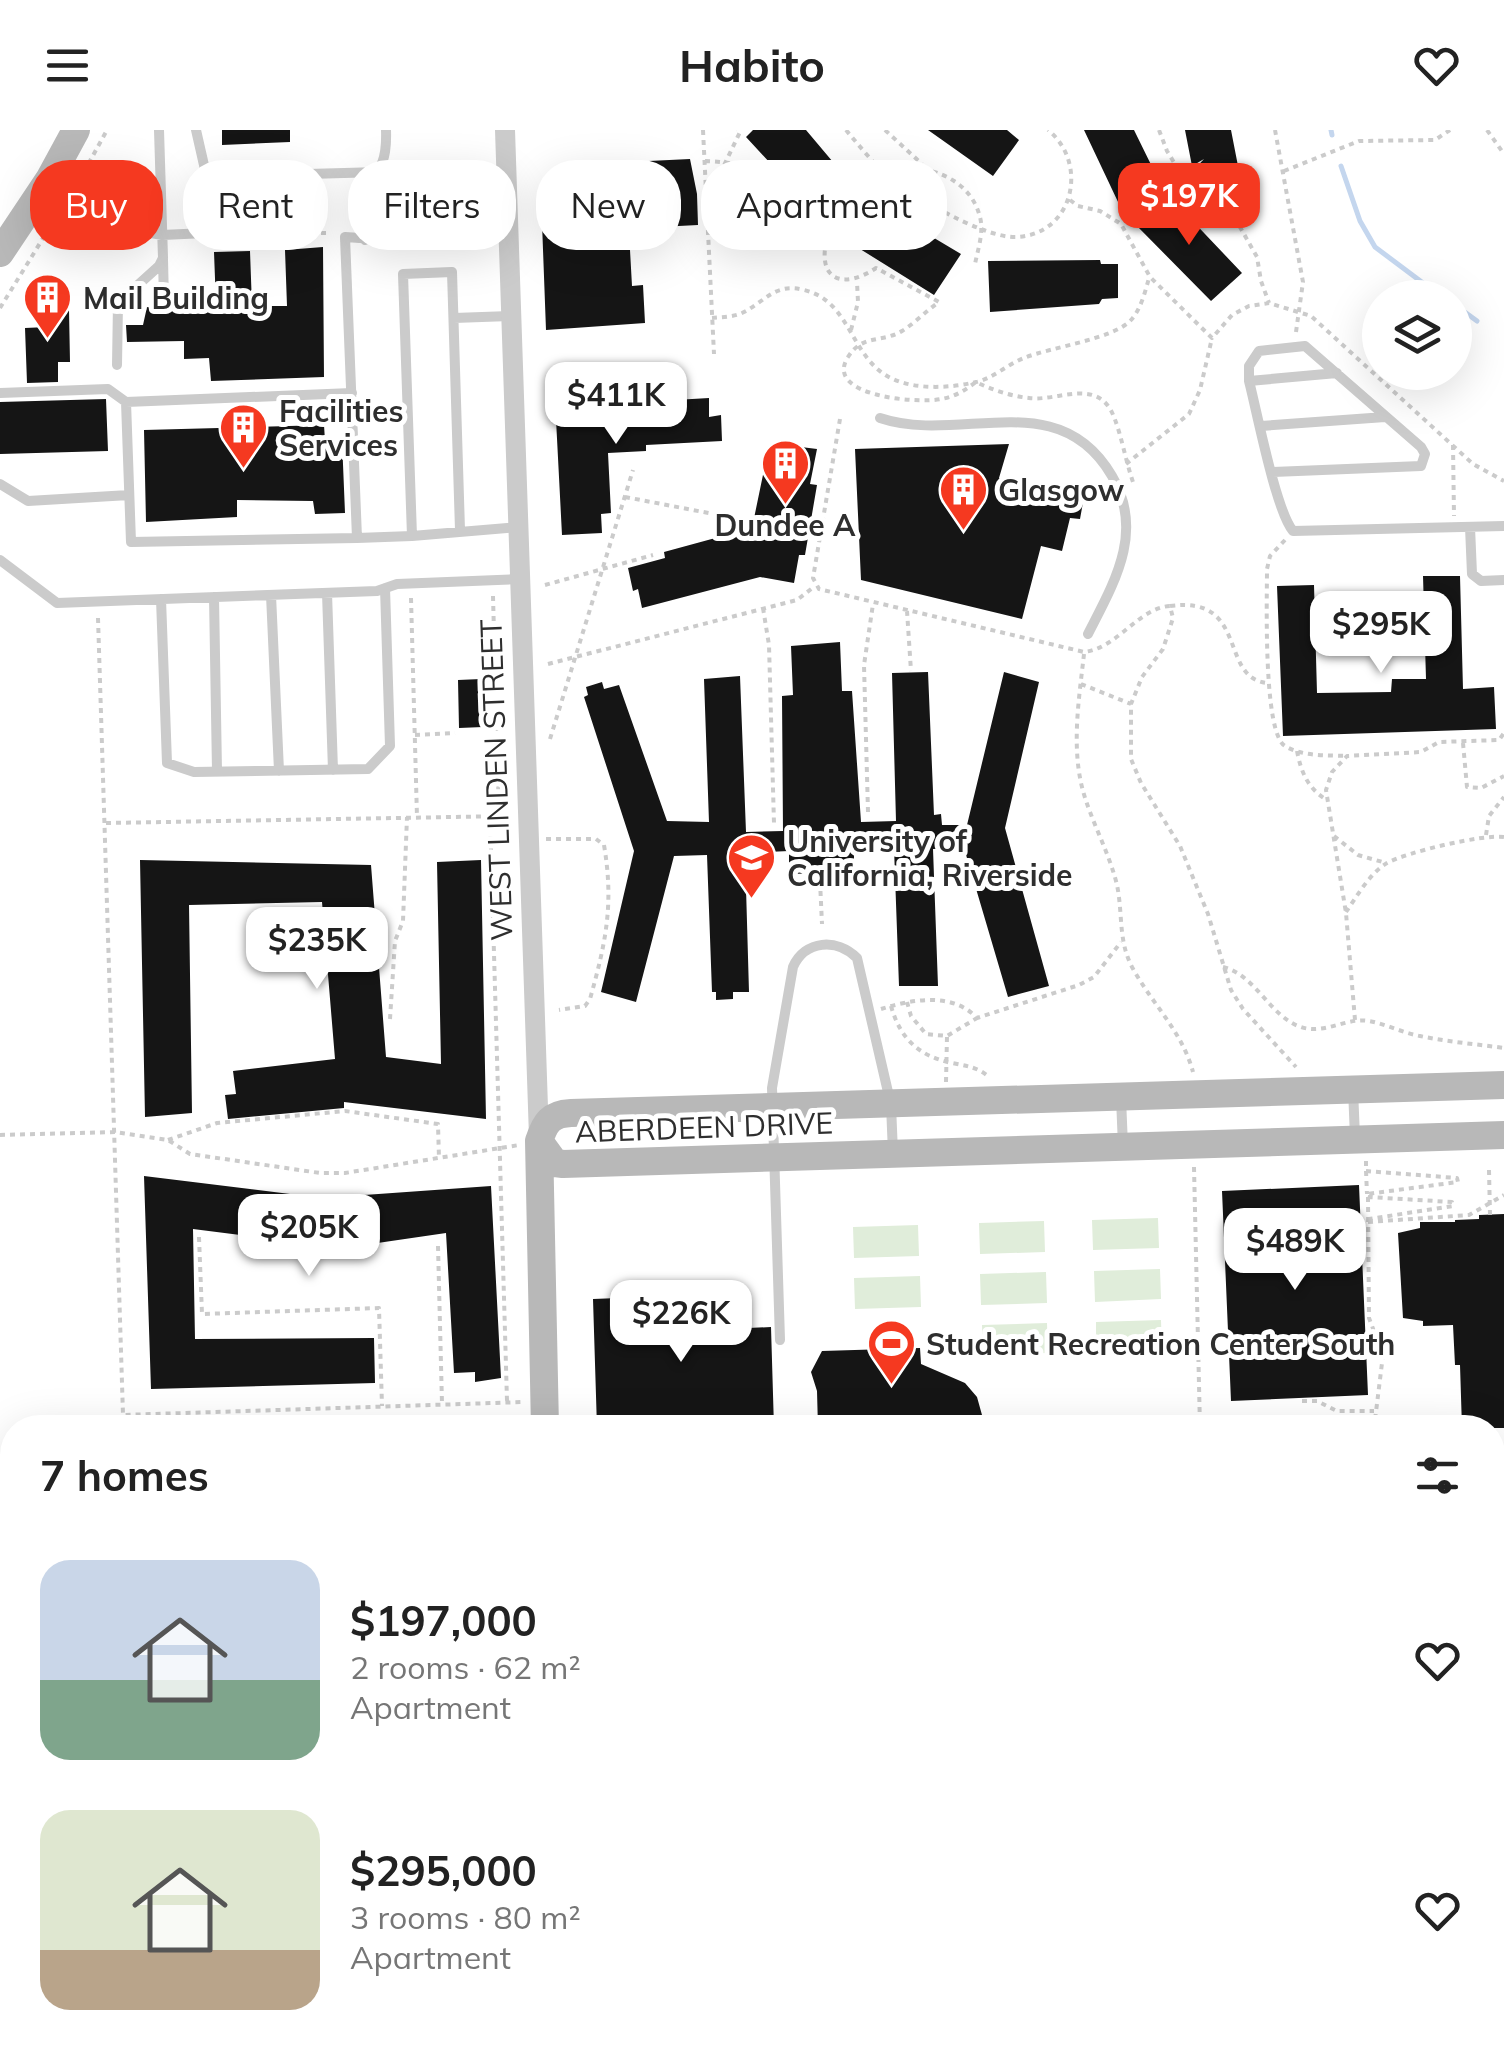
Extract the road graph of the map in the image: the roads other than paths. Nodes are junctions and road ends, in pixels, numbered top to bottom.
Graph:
1 (76, 130) edge
2 (159, 130) edge
3 (196, 130) edge
4 (506, 130) edge
5 (386, 134) edge
6 (60, 160) edge
7 (160, 160) edge
8 (202, 160) edge
9 (384, 160) edge
10 (507, 160) edge
11 (30, 208) edge
12 (348, 237) edge
13 (162, 250) edge
14 (510, 250) edge
15 (0, 253) edge
16 (162, 258) junction
17 (164, 302) dead end
18 (512, 316) junction
19 (454, 318) junction
20 (117, 364) dead end
21 (1337, 372) junction
22 (1249, 381) junction
23 (0, 392) edge
24 (352, 392) junction
25 (126, 402) junction
26 (1385, 417) junction
27 (880, 418) dead end
28 (1261, 426) junction
29 (1272, 472) junction
30 (0, 484) edge
31 (129, 495) junction
32 (1504, 526) edge
33 (1470, 527) junction
34 (519, 528) junction
35 (460, 530) junction
36 (412, 536) junction
37 (357, 538) junction
38 (0, 560) edge
39 (521, 579) junction
40 (1504, 580) edge
41 (385, 588) junction
42 (326, 593) junction
43 (272, 595) junction
44 (214, 598) junction
45 (161, 599) junction
46 (1088, 634) dead end
47 (279, 770) junction
48 (333, 770) junction
49 (217, 772) junction
50 (1504, 1085) edge
51 (1353, 1088) junction
52 (1121, 1096) junction
53 (890, 1104) junction
54 (771, 1106) junction
55 (1504, 1135) edge
56 (539, 1141) junction
57 (1122, 1147) junction
58 (1360, 1148) junction
59 (893, 1154) junction
60 (774, 1158) junction
61 (780, 1340) dead end
62 (544, 1414) edge

1 - 6 street
2 - 7 lane
3 - 8 lane
4 - 10 street, WEST LINDEN STREET
5 - 9 lane
11 - 15 street
12 - 24 lane
13 - 16 lane
14 - 18 street, WEST LINDEN STREET
16 - 17 lane
16 - 20 lane
18 - 19 lane
18 - 34 street, WEST LINDEN STREET
19 - 35 lane
19 - 36 lane
21 - 22 lane
21 - 22 lane
21 - 26 lane
22 - 28 lane
23 - 25 lane
24 - 25 lane
24 - 37 lane
25 - 31 lane
26 - 28 lane
26 - 29 lane
27 - 46 lane
28 - 29 lane
29 - 33 lane
30 - 31 lane
31 - 37 lane
32 - 33 lane
33 - 40 lane
34 - 35 lane
34 - 39 street, WEST LINDEN STREET
35 - 36 lane
36 - 37 lane
38 - 45 lane
39 - 41 lane
39 - 56 street, WEST LINDEN STREET
41 - 42 lane
41 - 48 lane
42 - 43 lane
42 - 48 lane
43 - 44 lane
43 - 47 lane
44 - 45 lane
44 - 49 lane
45 - 49 lane
47 - 48 lane
47 - 49 lane
50 - 51 street, ABERDEEN DRIVE
51 - 52 street, ABERDEEN DRIVE
51 - 58 lane
52 - 53 street, ABERDEEN DRIVE
52 - 57 lane
53 - 54 street, ABERDEEN DRIVE
53 - 54 lane
53 - 59 lane
54 - 56 street, ABERDEEN DRIVE
54 - 60 lane
55 - 58 street, ABERDEEN DRIVE
56 - 60 street, ABERDEEN DRIVE
56 - 62 street, WEST LINDEN STREET
57 - 58 street, ABERDEEN DRIVE
57 - 59 street, ABERDEEN DRIVE
59 - 60 street, ABERDEEN DRIVE
60 - 61 lane

